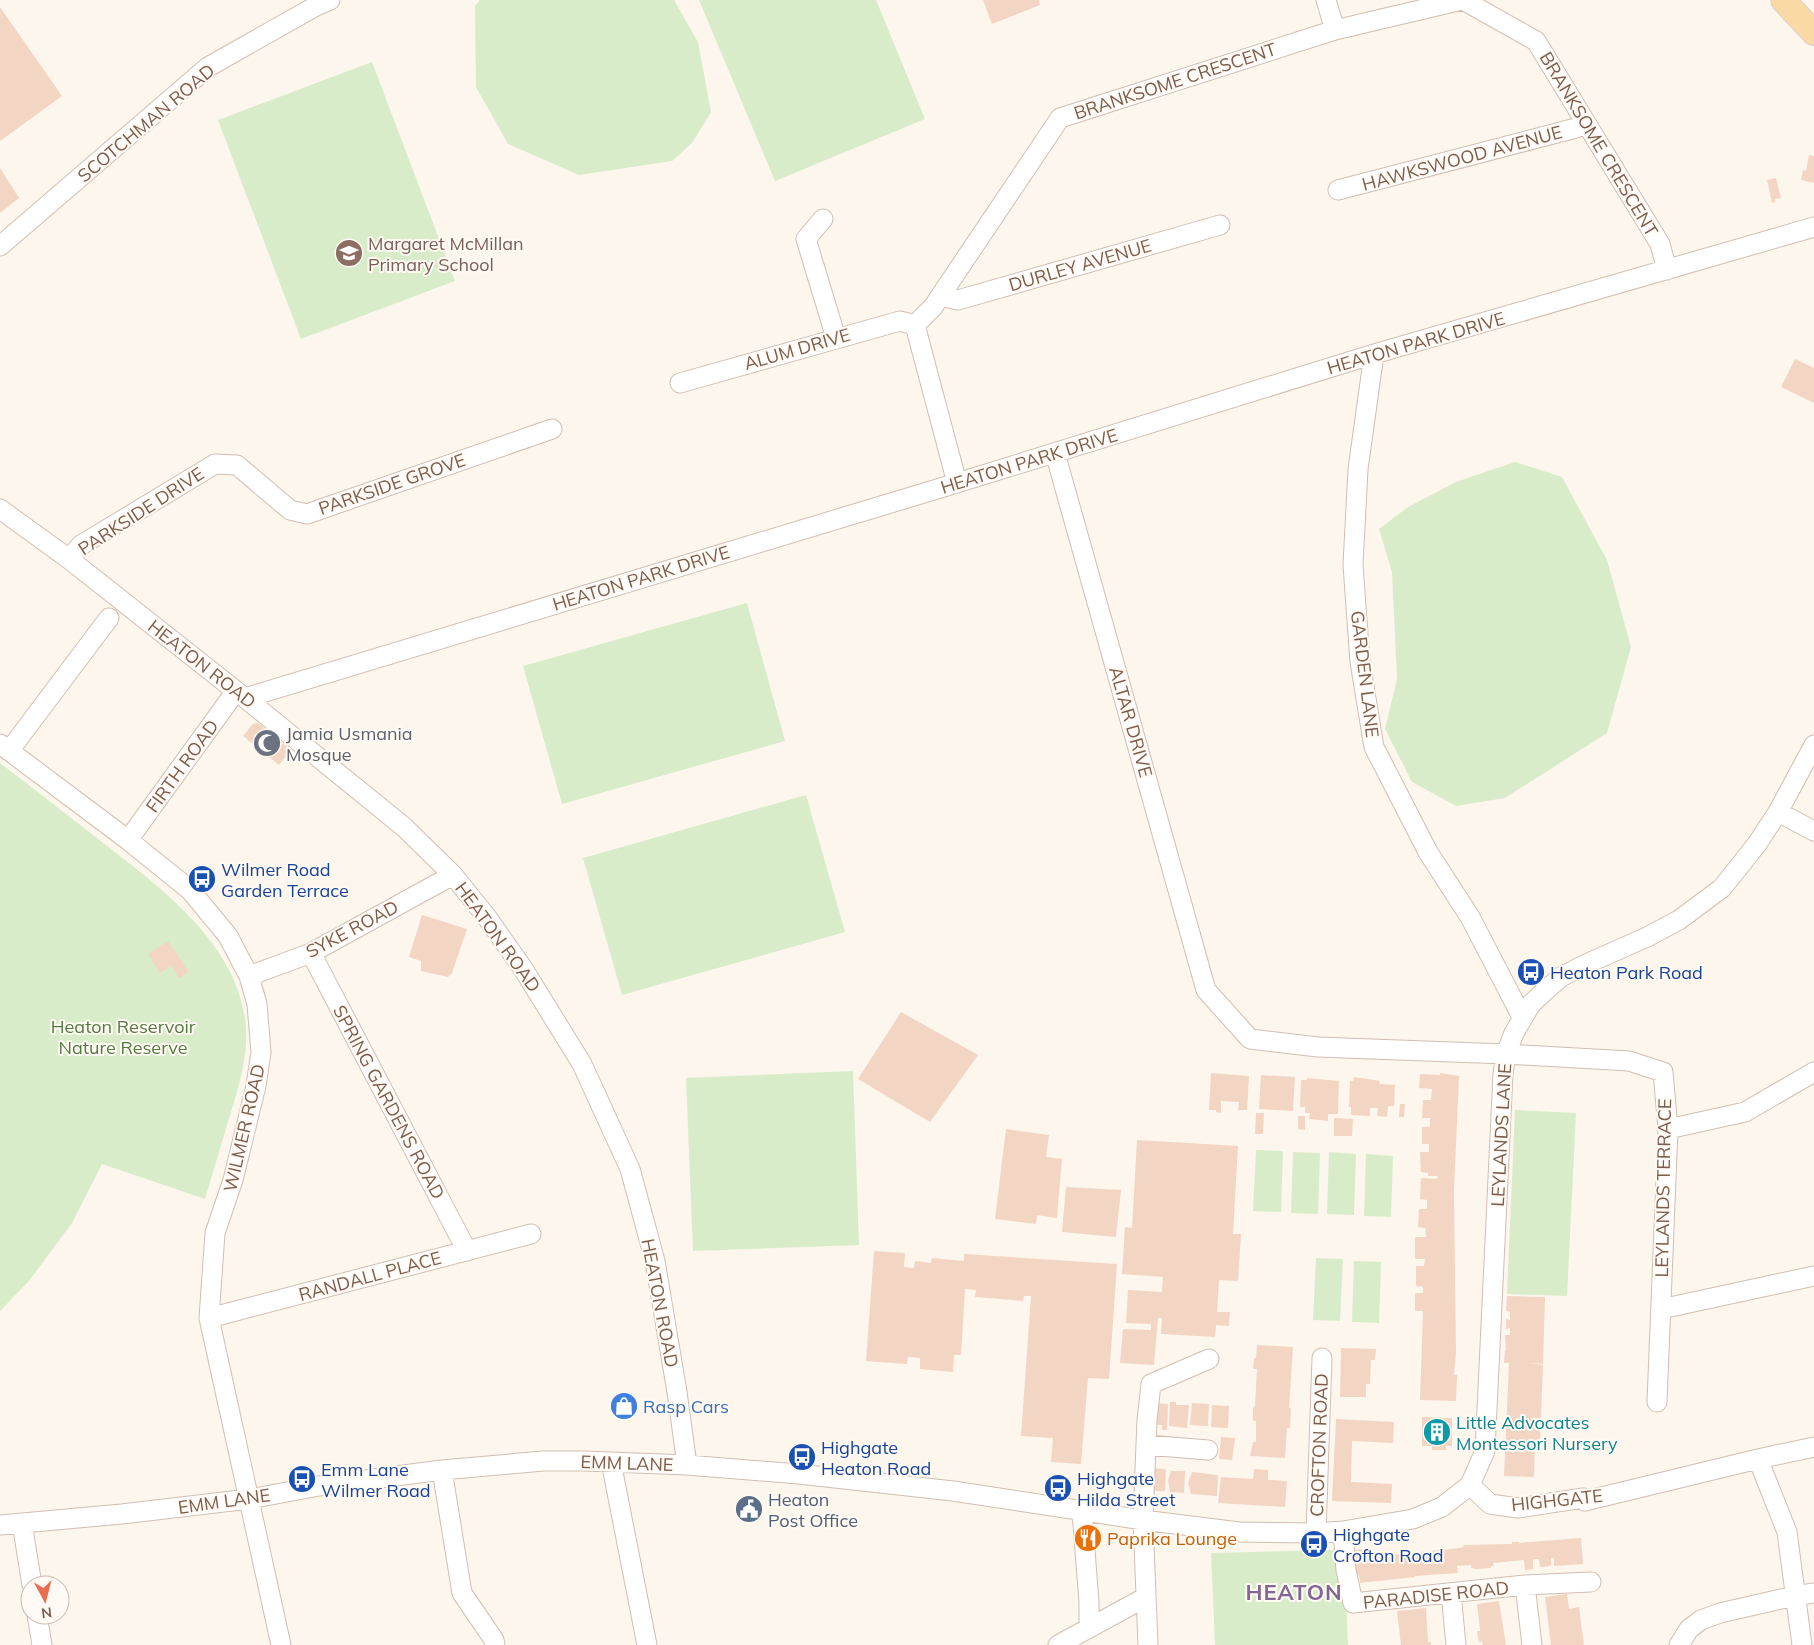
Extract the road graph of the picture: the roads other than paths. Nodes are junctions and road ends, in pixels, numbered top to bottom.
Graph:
1 (329, 0) edge
2 (1326, 0) edge
3 (1463, 0) edge
4 (1783, 0) edge
5 (1335, 30) junction
6 (1814, 33) edge
7 (1586, 123) junction
8 (1338, 190) dead end
9 (823, 218) dead end
10 (1220, 226) dead end
11 (1814, 227) edge
12 (0, 246) edge
13 (1666, 270) junction
14 (941, 296) junction
15 (915, 325) junction
16 (836, 338) junction
17 (1374, 354) junction
18 (680, 383) dead end
19 (552, 429) dead end
20 (1056, 453) junction
21 (215, 464) joint
22 (957, 483) junction
23 (0, 509) edge
24 (69, 559) junction
25 (110, 618) dead end
26 (241, 695) junction
27 (1814, 745) edge
28 (5, 747) edge
29 (1778, 812) junction
30 (1814, 831) edge
31 (128, 840) junction
32 (452, 875) junction
33 (311, 953) junction
34 (249, 976) junction
35 (1522, 1017) junction
36 (1506, 1054) junction
37 (1814, 1072) edge
38 (1668, 1128) junction
39 (531, 1234) dead end
40 (467, 1251) junction
41 (1814, 1276) edge
42 (1661, 1309) junction
43 (209, 1318) junction
44 (1322, 1358) dead end
45 (1209, 1359) dead end
46 (1657, 1402) dead end
47 (1147, 1445) junction
48 (1814, 1447) edge
49 (1208, 1450) dead end
50 (1758, 1458) junction
51 (611, 1462) junction
52 (687, 1464) junction
53 (442, 1470) junction
54 (1470, 1485) junction
55 (249, 1499) junction
56 (1082, 1512) junction
57 (1143, 1520) junction
58 (22, 1523) junction
59 (0, 1525) edge
60 (1343, 1531) junction
61 (1316, 1533) junction
62 (30, 1575) edge
63 (1591, 1582) dead end
64 (1525, 1586) junction
65 (1451, 1593) junction
66 (1814, 1593) edge
67 (1794, 1596) junction
68 (1146, 1597) junction
69 (39, 1625) edge
70 (1089, 1627) junction
71 (42, 1645) edge
72 (281, 1645) edge
73 (495, 1645) edge
74 (647, 1645) edge
75 (1058, 1645) edge
76 (1148, 1645) edge
77 (1456, 1645) edge
78 (1532, 1645) edge
79 (1679, 1645) edge
80 (1802, 1645) edge

1 - 12 street, SCOTCHMAN ROAD
2 - 5 street
3 - 5 street, BRANKSOME CRESCENT
3 - 7 street, BRANKSOME CRESCENT
4 - 6 main road
5 - 14 street, BRANKSOME CRESCENT
7 - 8 street, HAWKSWOOD AVENUE
7 - 13 street, BRANKSOME CRESCENT
9 - 16 street
10 - 14 street, DURLEY AVENUE
11 - 13 street, HEATON PARK DRIVE
13 - 17 street, HEATON PARK DRIVE
14 - 15 street, BRANKSOME CRESCENT
15 - 16 street, ALUM DRIVE
15 - 22 street
16 - 18 street, ALUM DRIVE
17 - 20 street, HEATON PARK DRIVE
17 - 35 street, GARDEN LANE
19 - 21 street, PARKSIDE GROVE
20 - 22 street, HEATON PARK DRIVE
20 - 36 street, ALTAR DRIVE
21 - 24 street, PARKSIDE DRIVE
22 - 26 street, HEATON PARK DRIVE
23 - 24 street, HEATON ROAD
24 - 26 street, HEATON ROAD
25 - 28 street
26 - 31 street, FIRTH ROAD
26 - 32 street, HEATON ROAD
27 - 29 street, LEYLANDS LANE
28 - 31 street, WILMER ROAD
29 - 30 street
29 - 35 street, LEYLANDS LANE
31 - 34 street, WILMER ROAD
32 - 33 street, SYKE ROAD
32 - 52 street, HEATON ROAD
33 - 34 street, SYKE ROAD
33 - 40 street, SPRING GARDENS ROAD
34 - 43 street, WILMER ROAD
35 - 36 street, LEYLANDS LANE
36 - 38 street, LEYLANDS TERRACE
36 - 54 street, LEYLANDS LANE
37 - 38 street
38 - 42 street, LEYLANDS TERRACE
39 - 40 street, RANDALL PLACE
40 - 43 street, RANDALL PLACE
41 - 42 street
42 - 46 street, LEYLANDS TERRACE
43 - 55 street, WILMER ROAD
44 - 61 street, CROFTON ROAD
45 - 47 street
47 - 49 street
47 - 57 street
48 - 50 street, HIGHGATE
50 - 54 street, HIGHGATE
50 - 67 street
51 - 52 street, EMM LANE
51 - 53 street, EMM LANE
51 - 74 street
52 - 56 street
53 - 55 street, EMM LANE
53 - 73 street
54 - 60 street
55 - 58 street, EMM LANE
55 - 72 street, WILMER ROAD
56 - 57 street
56 - 70 street
57 - 61 street
57 - 68 street
58 - 59 street, EMM LANE
58 - 62 street
60 - 61 street
60 - 65 street, PARADISE ROAD
63 - 64 street, PARADISE ROAD
64 - 65 street, PARADISE ROAD
64 - 78 street
65 - 77 street
66 - 67 street
67 - 79 street
67 - 80 street
68 - 70 street
68 - 76 street
69 - 71 street
70 - 75 street

